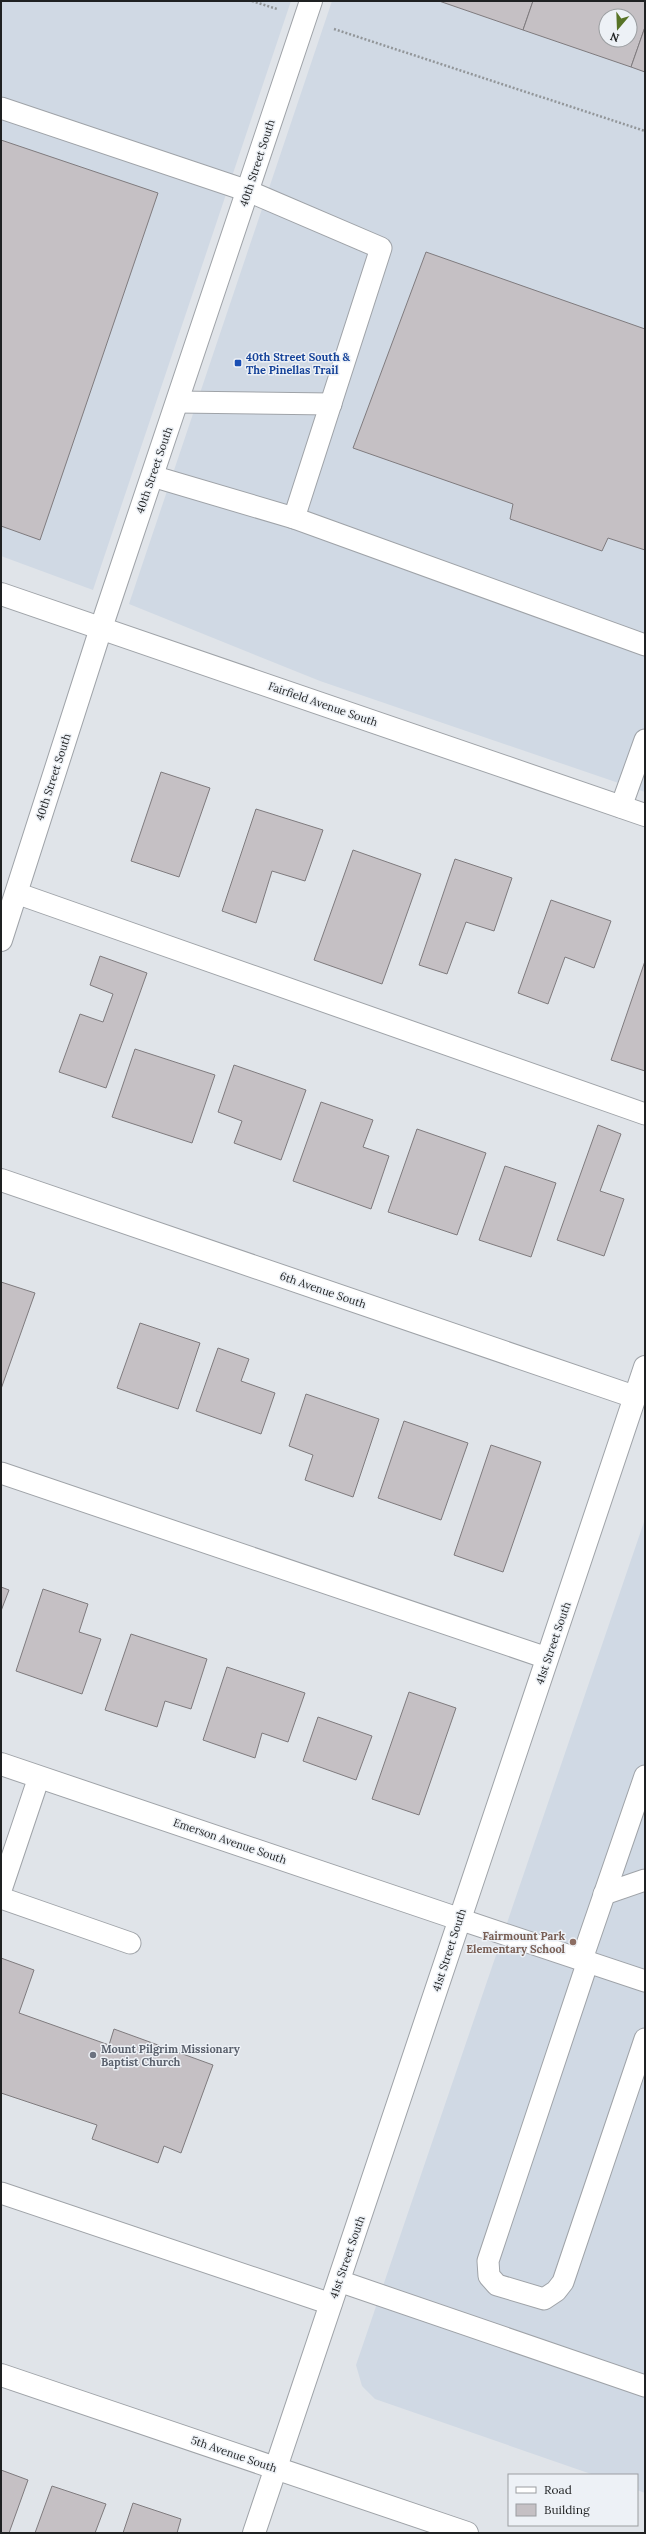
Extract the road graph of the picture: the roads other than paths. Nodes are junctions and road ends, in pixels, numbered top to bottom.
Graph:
1 (311, 1) edge
2 (1, 108) edge
3 (248, 191) junction
4 (177, 402) junction
5 (331, 404) junction
6 (152, 476) junction
7 (294, 518) junction
8 (1, 594) edge
9 (101, 628) junction
10 (645, 645) edge
11 (645, 740) edge
12 (621, 807) junction
13 (645, 815) edge
14 (16, 893) junction
15 (1, 940) edge
16 (645, 1114) edge
17 (1, 1180) edge
18 (645, 1367) edge
19 (640, 1399) edge
20 (1, 1473) edge
21 (548, 1658) junction
22 (1, 1764) edge
23 (645, 1776) edge
24 (39, 1777) junction
25 (645, 1880) edge
26 (1, 1890) edge
27 (604, 1894) junction
28 (1, 1898) edge
29 (459, 1919) junction
30 (130, 1943) dead end
31 (585, 1960) junction
32 (645, 1981) edge
33 (645, 2040) edge
34 (1, 2193) edge
35 (339, 2281) junction
36 (331, 2304) junction
37 (1, 2374) edge
38 (645, 2386) edge
39 (276, 2468) junction
40 (254, 2533) edge
41 (467, 2533) edge

1 - 3 street, 40th Street South
2 - 3 lane
3 - 4 street, 40th Street South
3 - 5 lane
4 - 5 lane
4 - 6 street, 40th Street South
5 - 7 lane
6 - 7 lane
6 - 9 street, 40th Street South
7 - 10 lane
8 - 9 street, Fairfield Avenue South
9 - 12 street, Fairfield Avenue South
9 - 14 street, 40th Street South
11 - 12 lane
12 - 13 street, Fairfield Avenue South
14 - 15 street, 40th Street South
14 - 16 lane
17 - 19 street, 6th Avenue South
18 - 19 street, 41st Street South
19 - 21 street, 41st Street South
20 - 21 lane
21 - 29 street, 41st Street South
22 - 24 street, Emerson Avenue South
23 - 27 lane
24 - 26 lane
24 - 29 street, Emerson Avenue South
25 - 27 lane
27 - 31 lane
28 - 30 lane
29 - 31 lane
29 - 35 street, 41st Street South
31 - 32 lane
31 - 33 lane
34 - 36 lane
35 - 36 street, 41st Street South
35 - 38 lane
36 - 39 street, 41st Street South
37 - 39 street, 5th Avenue South
39 - 40 street, 41st Street South
39 - 41 street, 5th Avenue South

